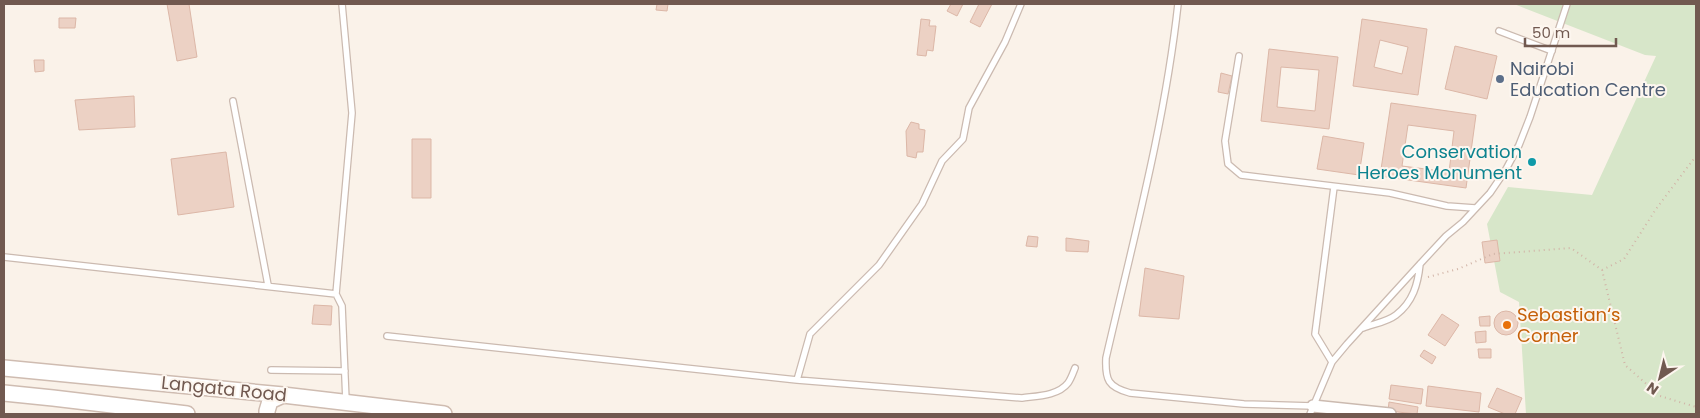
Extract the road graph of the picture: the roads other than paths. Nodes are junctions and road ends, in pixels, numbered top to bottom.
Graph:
1 (342, 4) edge
2 (1021, 4) edge
3 (1178, 4) edge
4 (1567, 4) edge
5 (1499, 31) dead end
6 (1552, 50) junction
7 (1240, 56) dead end
8 (233, 102) dead end
9 (1334, 187) junction
10 (1475, 208) junction
11 (4, 257) edge
12 (1420, 264) junction
13 (268, 285) junction
14 (336, 294) junction
15 (1361, 329) junction
16 (387, 336) dead end
17 (1332, 362) junction
18 (4, 368) edge
19 (1075, 368) dead end
20 (271, 370) dead end
21 (345, 371) junction
22 (797, 380) junction
23 (4, 393) edge
24 (283, 395) junction
25 (346, 403) junction
26 (1312, 410) edge
27 (188, 414) edge
28 (268, 414) edge
29 (444, 414) edge
30 (1390, 414) edge

1 - 14 lane
2 - 22 lane
3 - 26 lane
4 - 6 lane
5 - 6 lane
6 - 10 lane
7 - 9 lane
8 - 13 lane
9 - 10 lane
9 - 17 lane
10 - 12 lane
11 - 13 lane
12 - 15 lane
12 - 15 lane
13 - 14 lane
14 - 21 lane
15 - 17 lane
16 - 22 lane
17 - 26 lane
18 - 24 main road, Langata Road
19 - 22 lane
20 - 21 lane
21 - 25 lane
23 - 27 main road, Langata Road
24 - 25 main road, Langata Road
24 - 28 main road
25 - 29 main road, Langata Road
26 - 30 street

